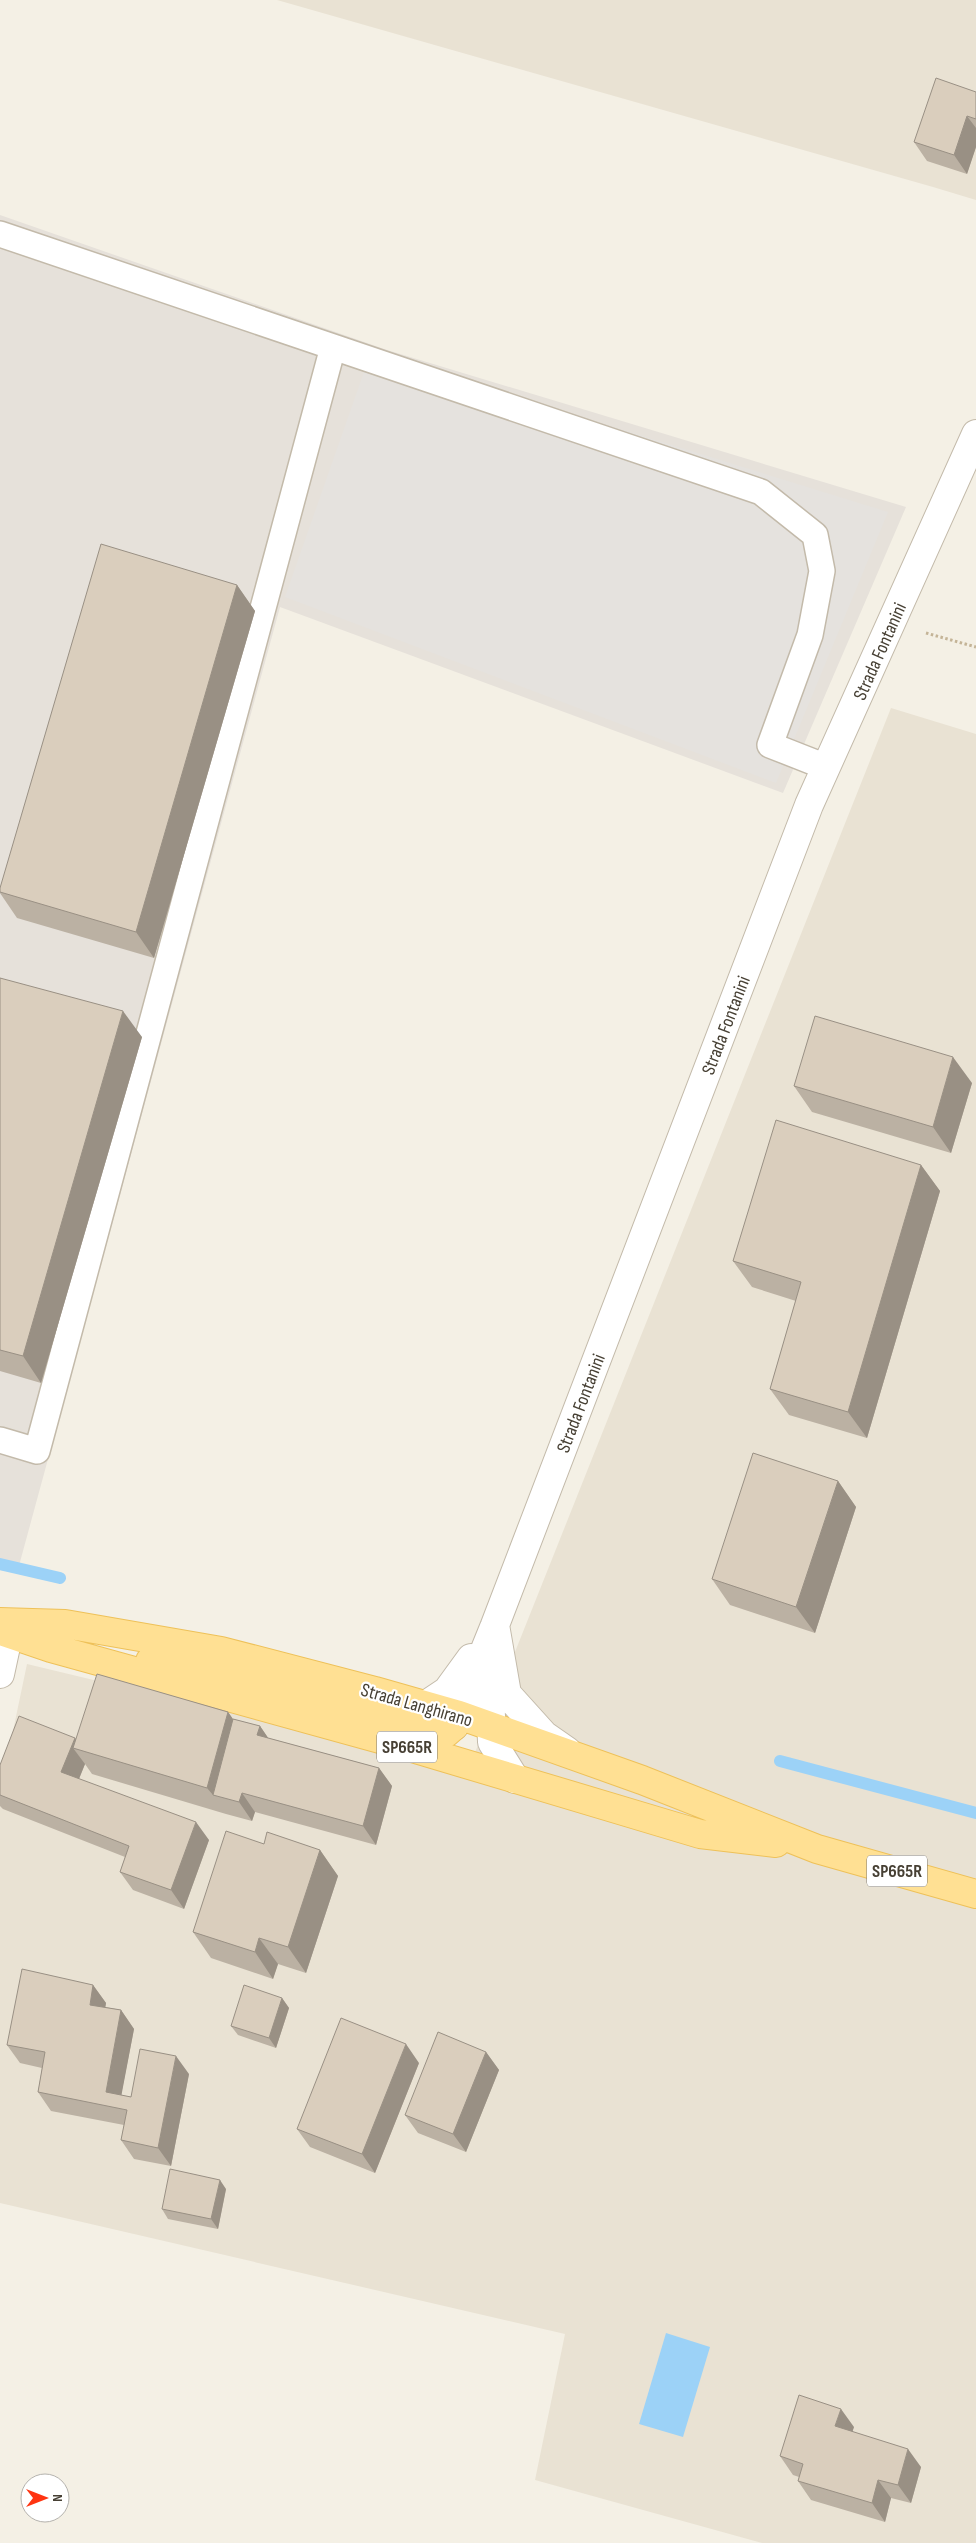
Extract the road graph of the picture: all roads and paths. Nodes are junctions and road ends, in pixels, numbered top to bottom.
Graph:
1 (0, 234) edge
2 (333, 347) junction
3 (976, 434) edge
4 (892, 623) junction
5 (976, 647) edge
6 (826, 767) junction
7 (0, 1440) edge
8 (496, 1625) junction
9 (5, 1627) edge
10 (101, 1662) junction
11 (0, 1674) edge
12 (426, 1705) junction
13 (456, 1720) junction
14 (492, 1726) junction
15 (574, 1756) junction
16 (515, 1778) junction
17 (818, 1849) junction
18 (976, 1894) edge

1 - 2 lane
2 - 6 lane
2 - 7 lane
3 - 4 street, Strada Fontanini
4 - 5 path
4 - 6 street, Strada Fontanini
6 - 8 street, Strada Fontanini
8 - 12 street, Strada Fontanini
8 - 13 street, Strada Fontanini
8 - 14 street
8 - 15 street, Strada Fontanini
9 - 10 main road, Strada Langhirano / SP665R
9 - 11 street
9 - 12 main road, Strada Langhirano / SP665R
10 - 13 main road, Strada Langhirano / SP665R
10 - 16 main road, Strada Langhirano / SP665R
12 - 13 main road, Strada Langhirano / SP665R
13 - 14 main road, Strada Langhirano / SP665R
14 - 15 main road, Strada Langhirano / SP665R
14 - 16 street
15 - 17 main road, Strada Langhirano / SP665R
16 - 17 main road, Strada Langhirano / SP665R
17 - 18 main road, Strada Langhirano / SP665R

